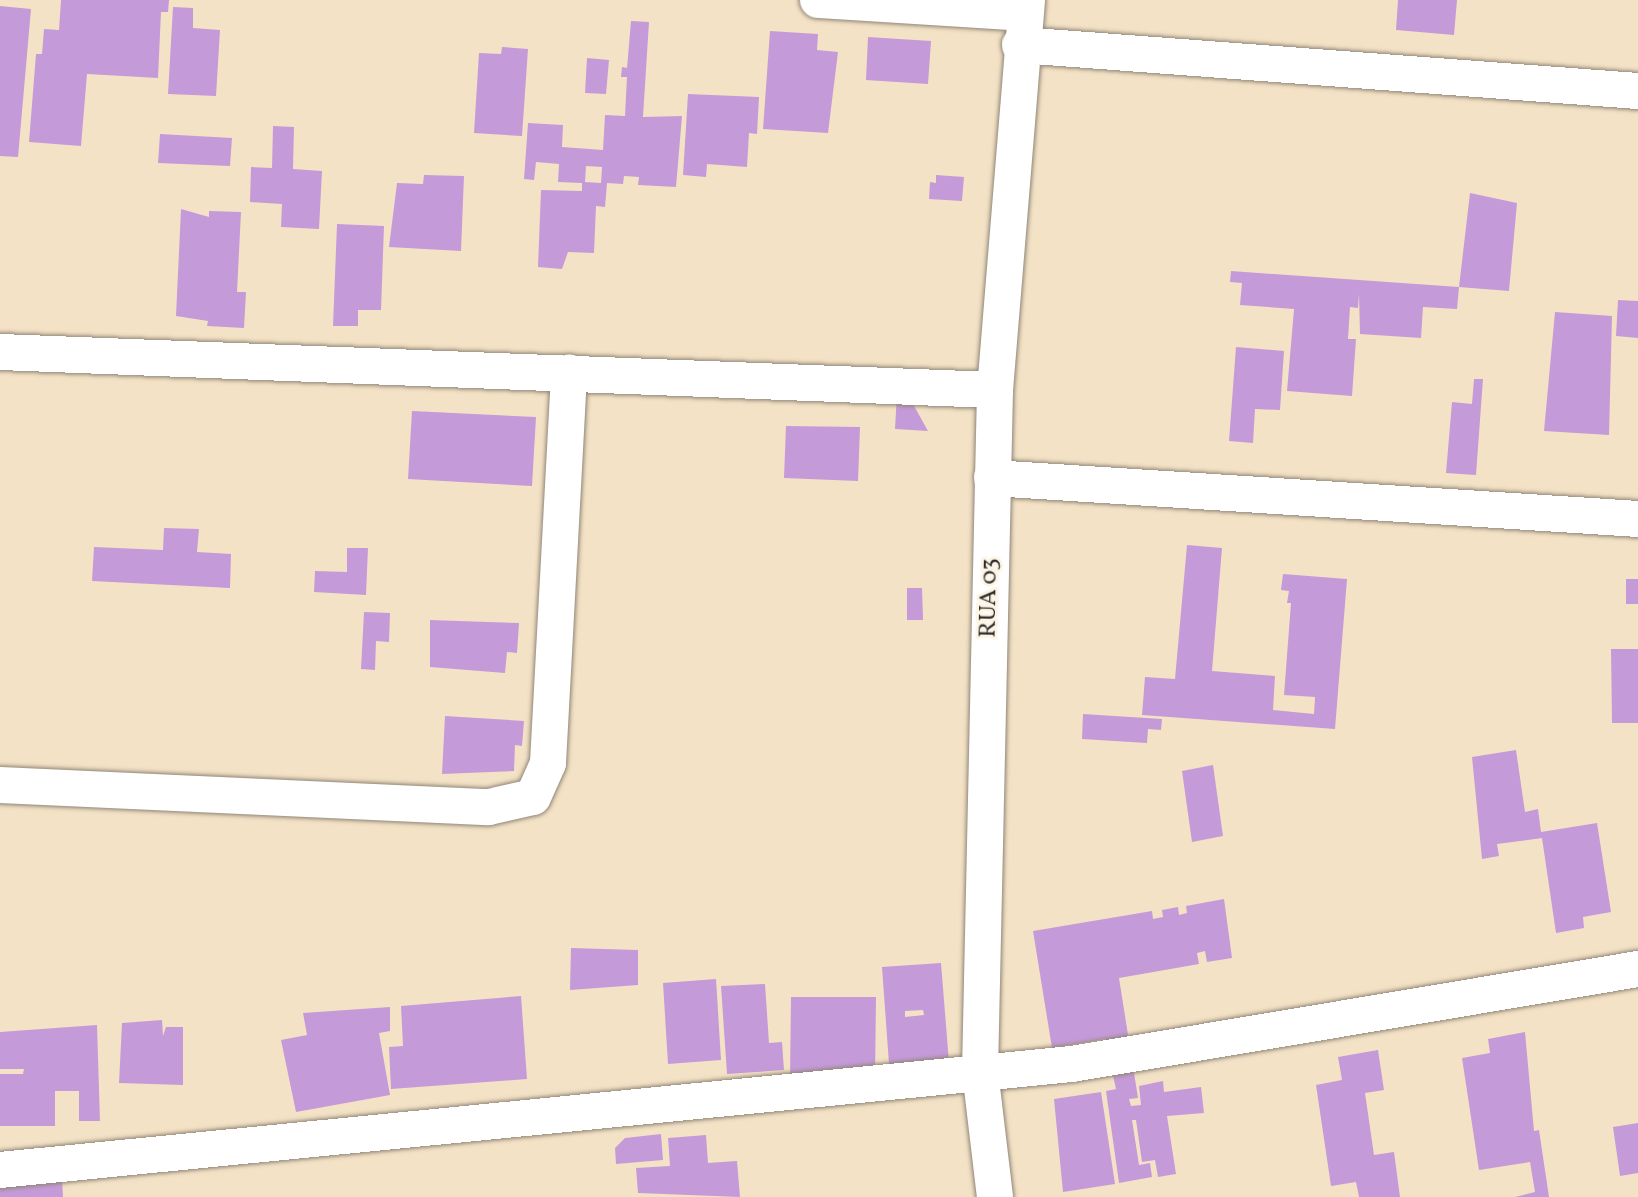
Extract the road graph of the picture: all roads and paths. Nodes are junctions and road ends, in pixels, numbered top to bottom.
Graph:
1 (818, 0) edge
2 (1024, 19) edge
3 (1638, 91) edge
4 (0, 352) edge
5 (569, 373) junction
6 (995, 390) junction
7 (992, 478) junction
8 (1638, 519) edge
9 (0, 785) edge
10 (1638, 969) edge
11 (980, 1072) junction
12 (0, 1170) edge
13 (995, 1197) edge

1 - 2 street
2 - 3 street
2 - 6 street, RUA 03
4 - 5 street
5 - 6 street
5 - 9 street
6 - 7 street, RUA 03
7 - 8 street
7 - 11 street, RUA 03
10 - 11 street
11 - 12 street
11 - 13 street, RUA 03

